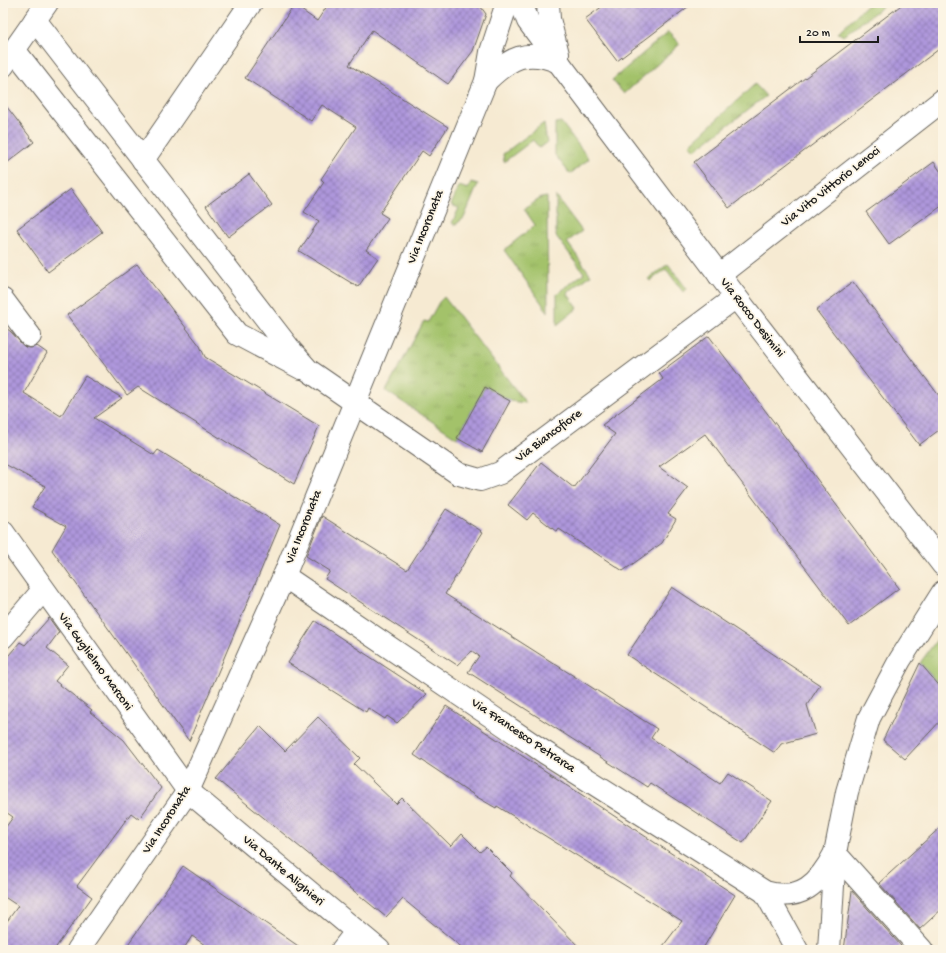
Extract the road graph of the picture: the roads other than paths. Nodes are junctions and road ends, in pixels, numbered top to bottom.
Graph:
1 (251, 3) edge
2 (507, 3) edge
3 (521, 3) edge
4 (548, 3) edge
5 (41, 12) edge
6 (9, 59) edge
7 (561, 65) junction
8 (486, 81) junction
9 (943, 100) edge
10 (144, 160) junction
11 (719, 275) junction
12 (736, 297) junction
13 (3, 300) edge
14 (30, 336) dead end
15 (308, 370) junction
16 (355, 402) junction
17 (3, 532) edge
18 (943, 565) edge
19 (284, 576) junction
20 (43, 590) junction
21 (943, 592) edge
22 (3, 637) edge
23 (188, 791) junction
24 (835, 853) junction
25 (765, 892) junction
26 (356, 932) junction
27 (78, 950) edge
28 (342, 950) edge
29 (379, 950) edge
30 (796, 950) edge
31 (829, 950) edge
32 (922, 950) edge

1 - 10 street
2 - 8 street, Via Incoronata
3 - 7 street, Via Rocco Desimini
4 - 7 street, Via Rocco Desimini
5 - 6 street
5 - 10 street
6 - 15 street
7 - 8 street, Via Incoronata
7 - 11 street, Via Rocco Desimini
8 - 16 street, Via Incoronata
9 - 11 street, Via Vito Vittorio Lenoci
10 - 15 street
11 - 12 street, Via Rocco Desimini
12 - 16 street, Via Biancofiore
12 - 18 street, Via Rocco Desimini
13 - 14 street
15 - 16 street, Via Biancofiore
16 - 19 street, Via Incoronata
17 - 20 street, Via Guglielmo Marconi
19 - 23 street, Via Incoronata
19 - 25 street, Via Francesco Petrarca
20 - 22 street
20 - 23 street, Via Guglielmo Marconi
21 - 24 street
23 - 26 street, Via Dante Alighieri
23 - 27 street, Via Incoronata
24 - 25 street, Via Francesco Petrarca
24 - 31 street
24 - 32 street
25 - 30 street, Via Francesco Petrarca
26 - 28 street
26 - 29 street, Via Dante Alighieri

